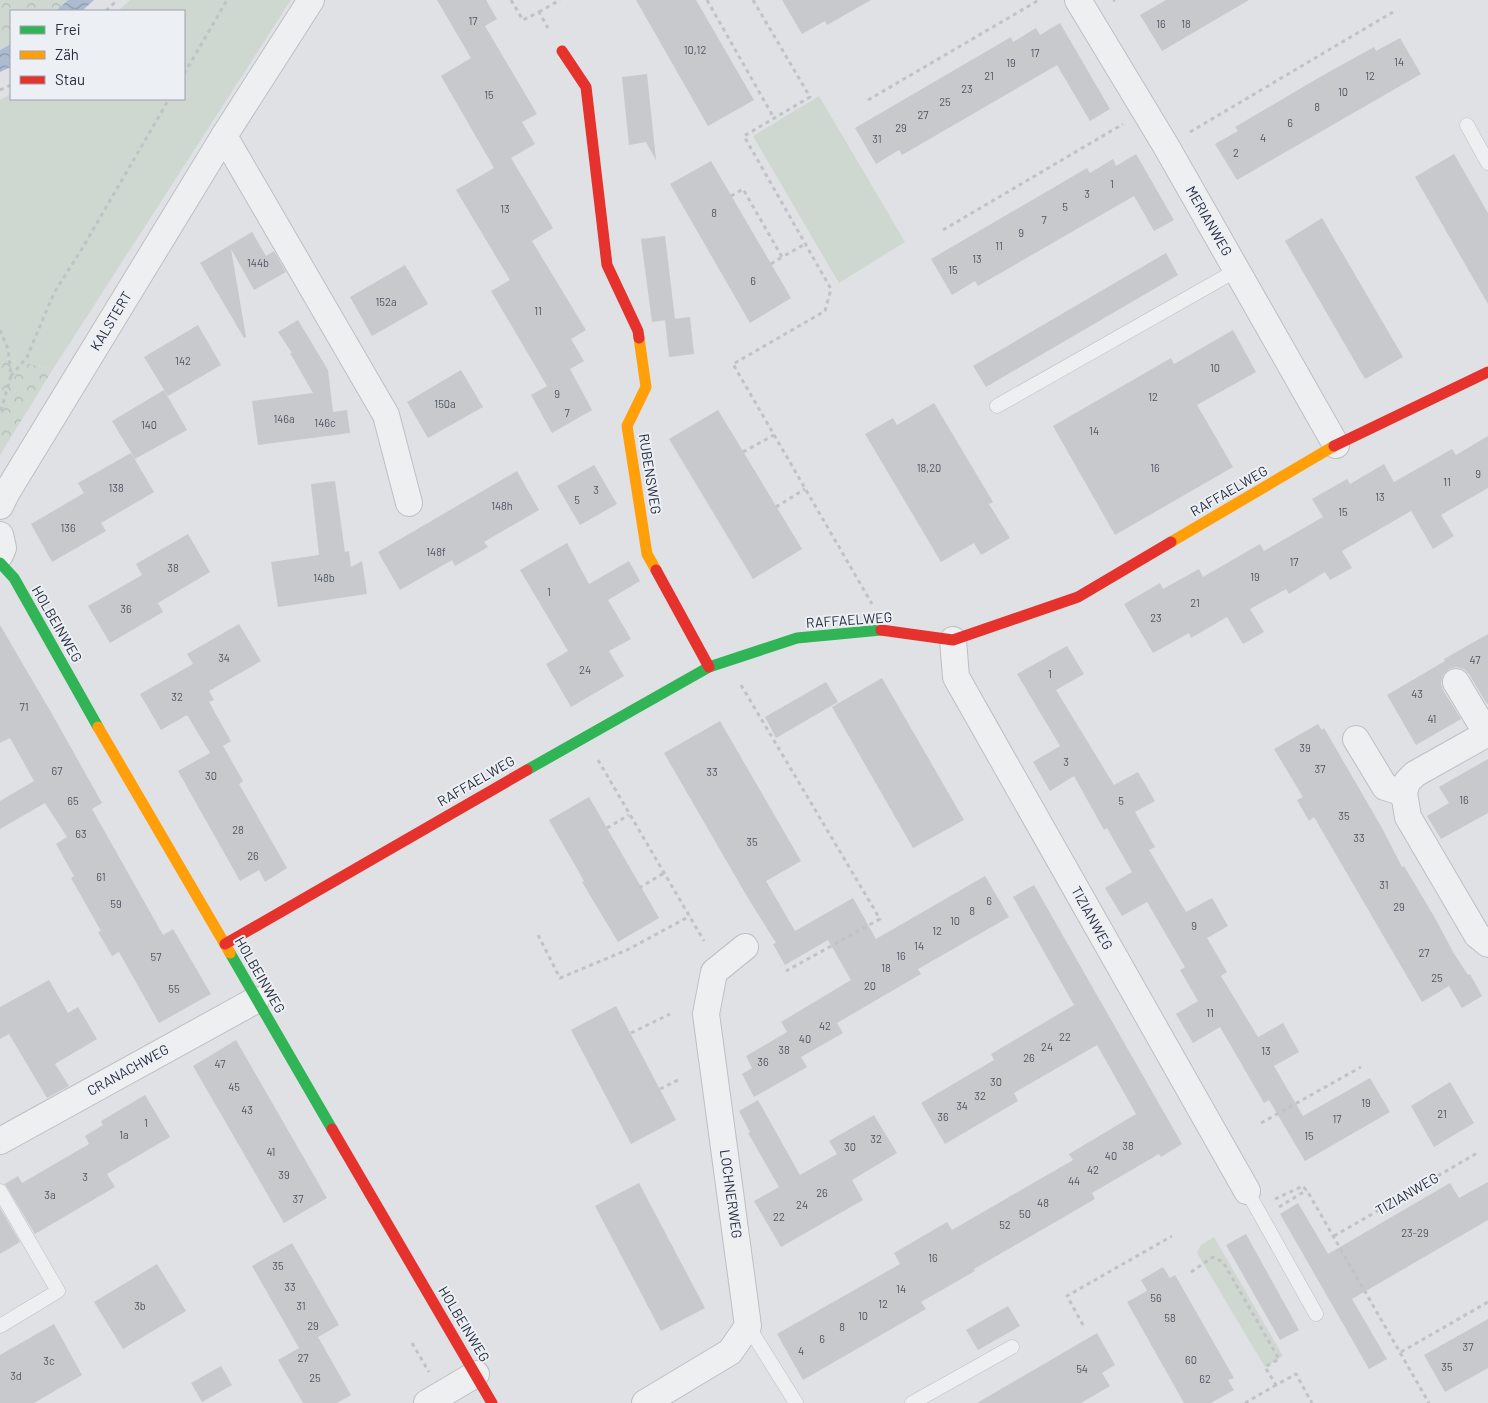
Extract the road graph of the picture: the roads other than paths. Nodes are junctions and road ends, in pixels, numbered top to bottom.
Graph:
1 (312, 0) edge
2 (1078, 0) edge
3 (562, 50) road end
4 (1467, 125) dead end
5 (224, 136) junction
6 (1488, 163) edge
7 (1237, 270) junction
8 (1488, 372) edge
9 (997, 406) dead end
10 (1336, 445) junction
11 (410, 503) dead end
12 (0, 506) edge
13 (0, 535) edge
14 (0, 555) edge
15 (0, 563) edge
16 (952, 640) junction
17 (709, 667) junction
18 (1456, 682) dead end
19 (1487, 733) edge
20 (1356, 739) dead end
21 (1404, 793) junction
22 (225, 944) junction
23 (1488, 944) edge
24 (745, 947) dead end
25 (256, 1000) junction
26 (0, 1141) edge
27 (0, 1191) edge
28 (1247, 1191) joint
29 (1316, 1314) dead end
30 (0, 1326) edge
31 (748, 1326) junction
32 (1012, 1347) dead end
33 (476, 1374) junction
34 (427, 1403) edge
35 (492, 1403) edge
36 (645, 1403) edge
37 (796, 1403) edge
38 (912, 1403) edge

1 - 5 street, KALSTERT
2 - 7 street, MERIANWEG
3 - 17 street, RUBENSWEG
4 - 6 lane
5 - 11 street
5 - 12 street, KALSTERT
7 - 9 lane
7 - 10 street, MERIANWEG
8 - 10 street, RAFFAELWEG
10 - 16 street, RAFFAELWEG
13 - 14 street
15 - 22 street, HOLBEINWEG
16 - 17 street, RAFFAELWEG
16 - 28 street, TIZIANWEG
17 - 22 street, RAFFAELWEG
18 - 19 street
19 - 21 street
20 - 21 street
21 - 23 street
22 - 25 street, HOLBEINWEG
24 - 31 street, LOCHNERWEG
25 - 26 street, CRANACHWEG
25 - 33 street, HOLBEINWEG
27 - 30 lane
28 - 29 lane
31 - 36 street
31 - 37 lane
32 - 38 lane
33 - 34 street
33 - 35 street, HOLBEINWEG

